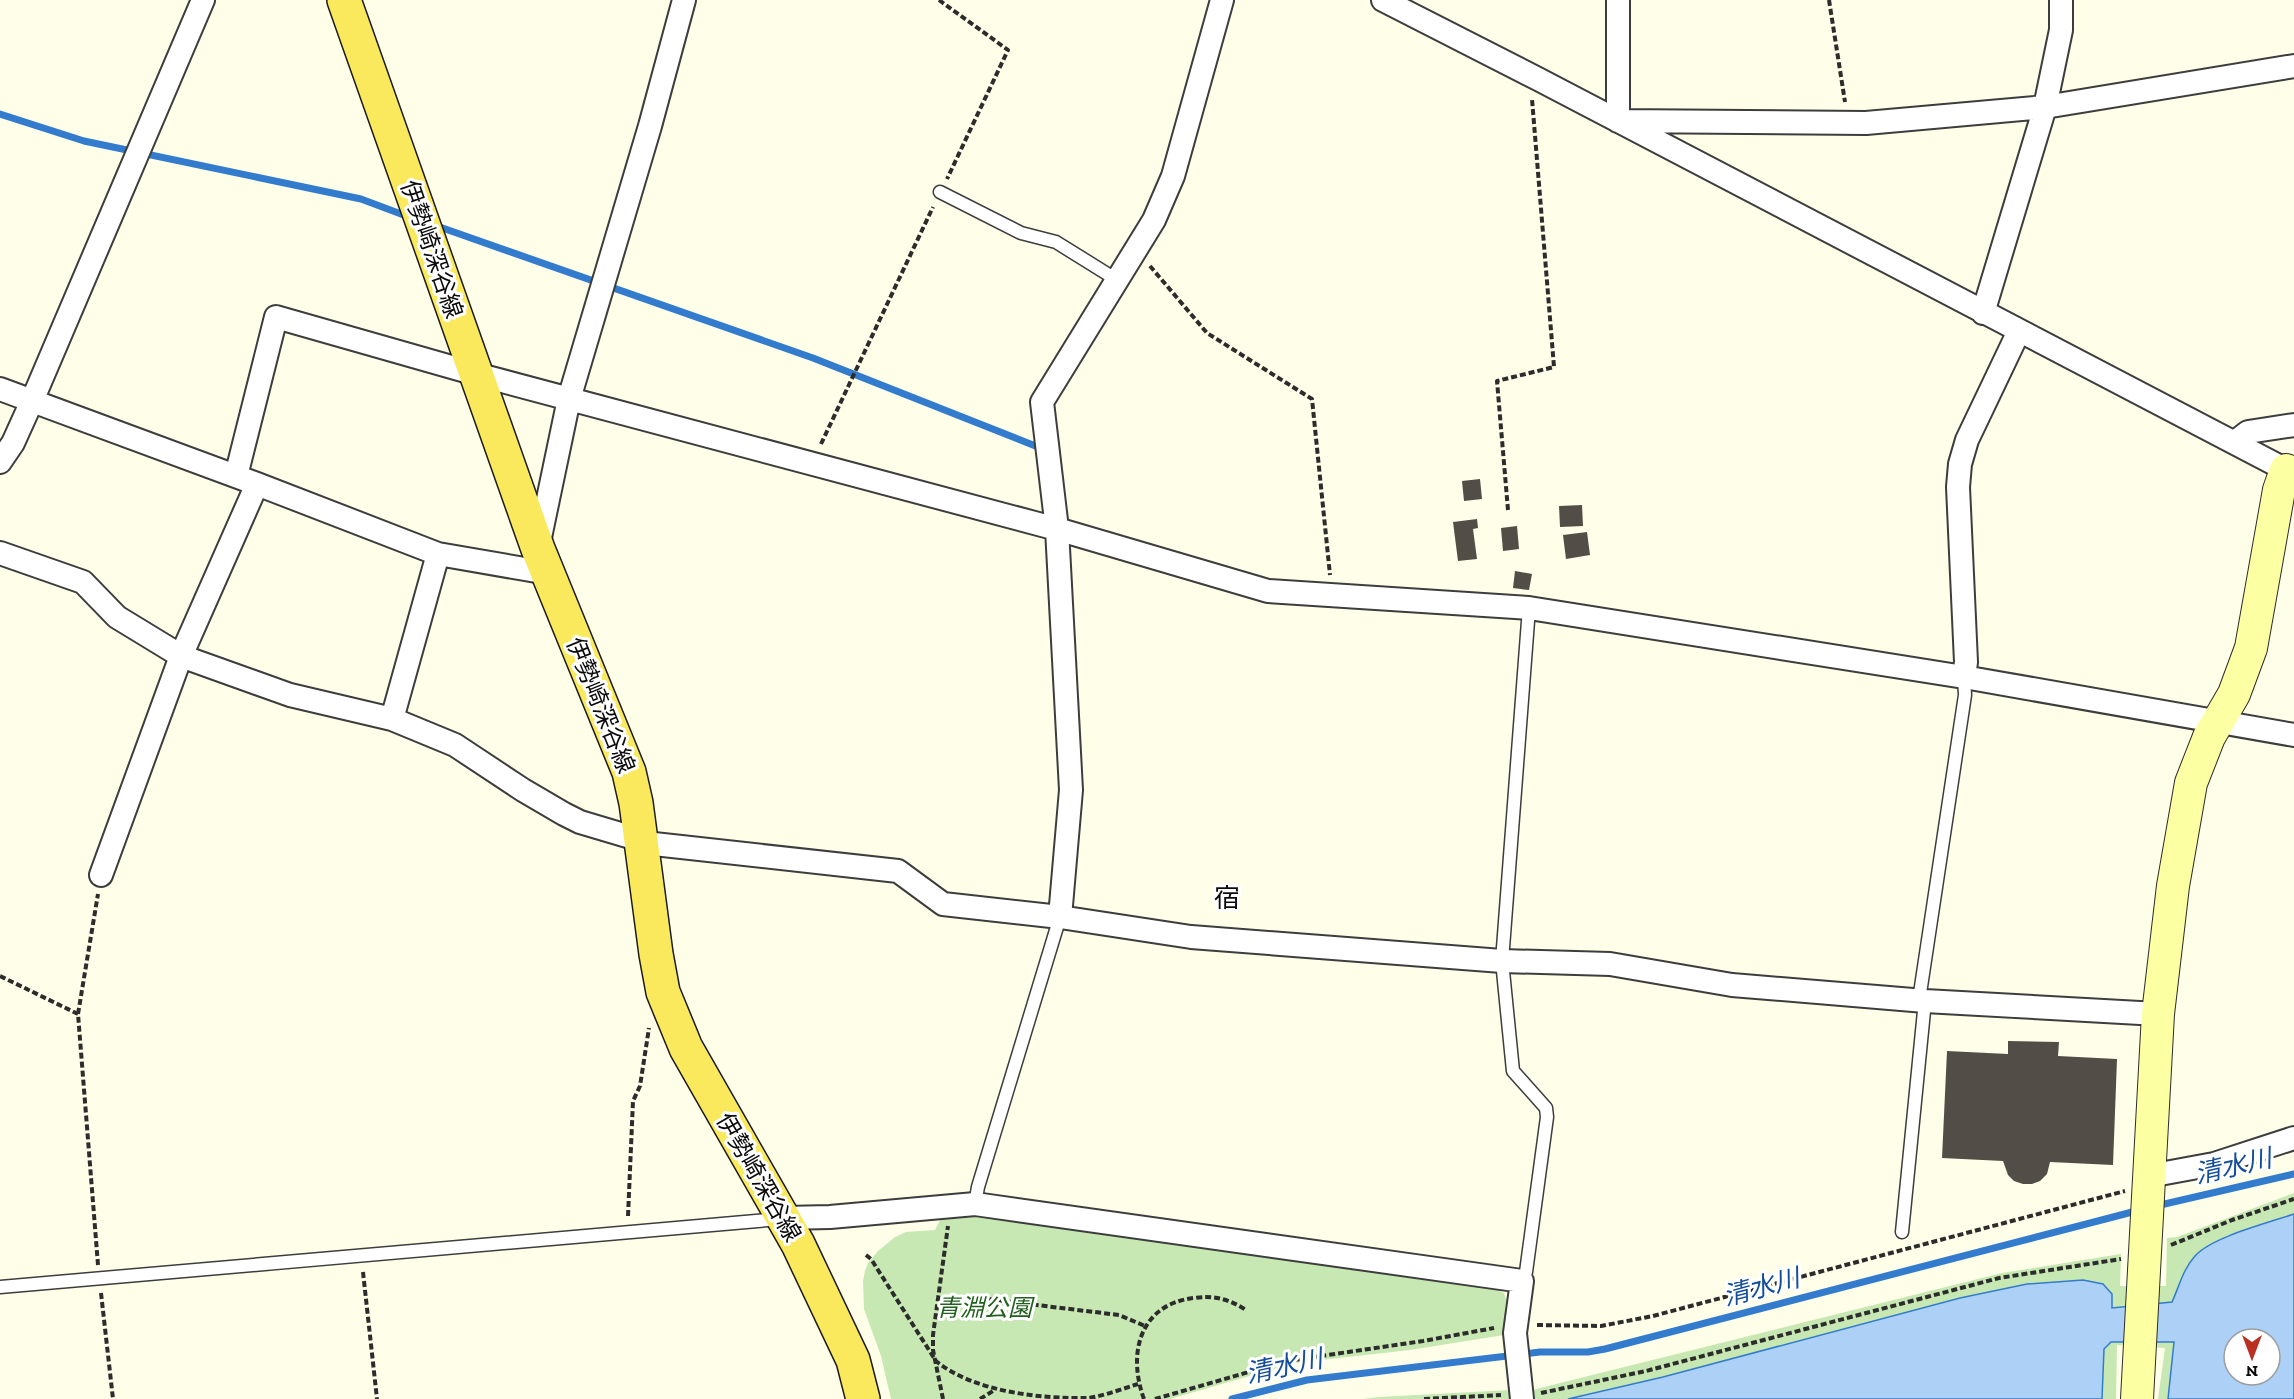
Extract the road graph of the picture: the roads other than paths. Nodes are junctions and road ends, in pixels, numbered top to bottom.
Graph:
1 (203, 0) edge
2 (344, 0) edge
3 (684, 0) edge
4 (1222, 0) edge
5 (1383, 0) edge
6 (1618, 0) edge
7 (2061, 0) edge
8 (2294, 66) edge
9 (2045, 107) junction
10 (1618, 121) junction
11 (940, 192) road end
12 (1117, 280) junction
13 (1983, 312) junction
14 (2019, 332) junction
15 (476, 374) junction
16 (0, 389) edge
17 (569, 399) junction
18 (32, 401) junction
19 (2294, 425) edge
20 (2235, 442) junction
21 (0, 462) edge
22 (2291, 468) edge
23 (236, 476) junction
24 (257, 484) junction
25 (1057, 529) junction
26 (0, 553) edge
27 (438, 554) junction
28 (543, 561) junction
29 (1530, 608) junction
30 (181, 656) junction
31 (1964, 677) junction
32 (392, 719) junction
33 (2219, 720) junction
34 (2294, 735) edge
35 (641, 841) junction
36 (101, 875) road end
37 (1060, 916) junction
38 (1502, 962) junction
39 (1922, 1001) junction
40 (2158, 1014) junction
41 (2294, 1138) edge
42 (2143, 1185) junction
43 (975, 1204) junction
44 (784, 1218) junction
45 (1902, 1232) dead end
46 (1522, 1281) junction
47 (0, 1287) edge
48 (1519, 1392) edge
49 (863, 1399) edge
50 (2137, 1399) edge

1 - 18 street
2 - 15 main road, 伊勢崎深谷線
3 - 17 street
4 - 12 street
5 - 10 street
6 - 10 street
7 - 9 street
8 - 9 street
9 - 10 street
9 - 13 street
10 - 13 street
11 - 12 lane
12 - 25 street
13 - 14 street
14 - 20 street
14 - 31 street
15 - 17 street
15 - 23 street
15 - 28 main road, 伊勢崎深谷線
16 - 18 street
17 - 25 street
17 - 28 street
18 - 21 street
18 - 23 street
19 - 20 street
20 - 22 street
22 - 33 street
23 - 24 street
24 - 27 street
24 - 30 street
25 - 29 street
25 - 37 street
26 - 30 street
27 - 28 street
27 - 32 street
28 - 35 main road, 伊勢崎深谷線
29 - 31 street
29 - 38 lane
30 - 32 street
30 - 36 street
31 - 33 street
31 - 39 lane
32 - 35 street
33 - 34 street
33 - 40 street
35 - 37 street
35 - 44 main road, 伊勢崎深谷線
37 - 38 street
37 - 43 lane
38 - 39 street
38 - 46 lane
39 - 40 street
39 - 45 lane
40 - 42 street
41 - 42 street
42 - 50 street
43 - 44 street
43 - 46 street
44 - 47 lane
44 - 49 main road, 伊勢崎深谷線
46 - 48 street

